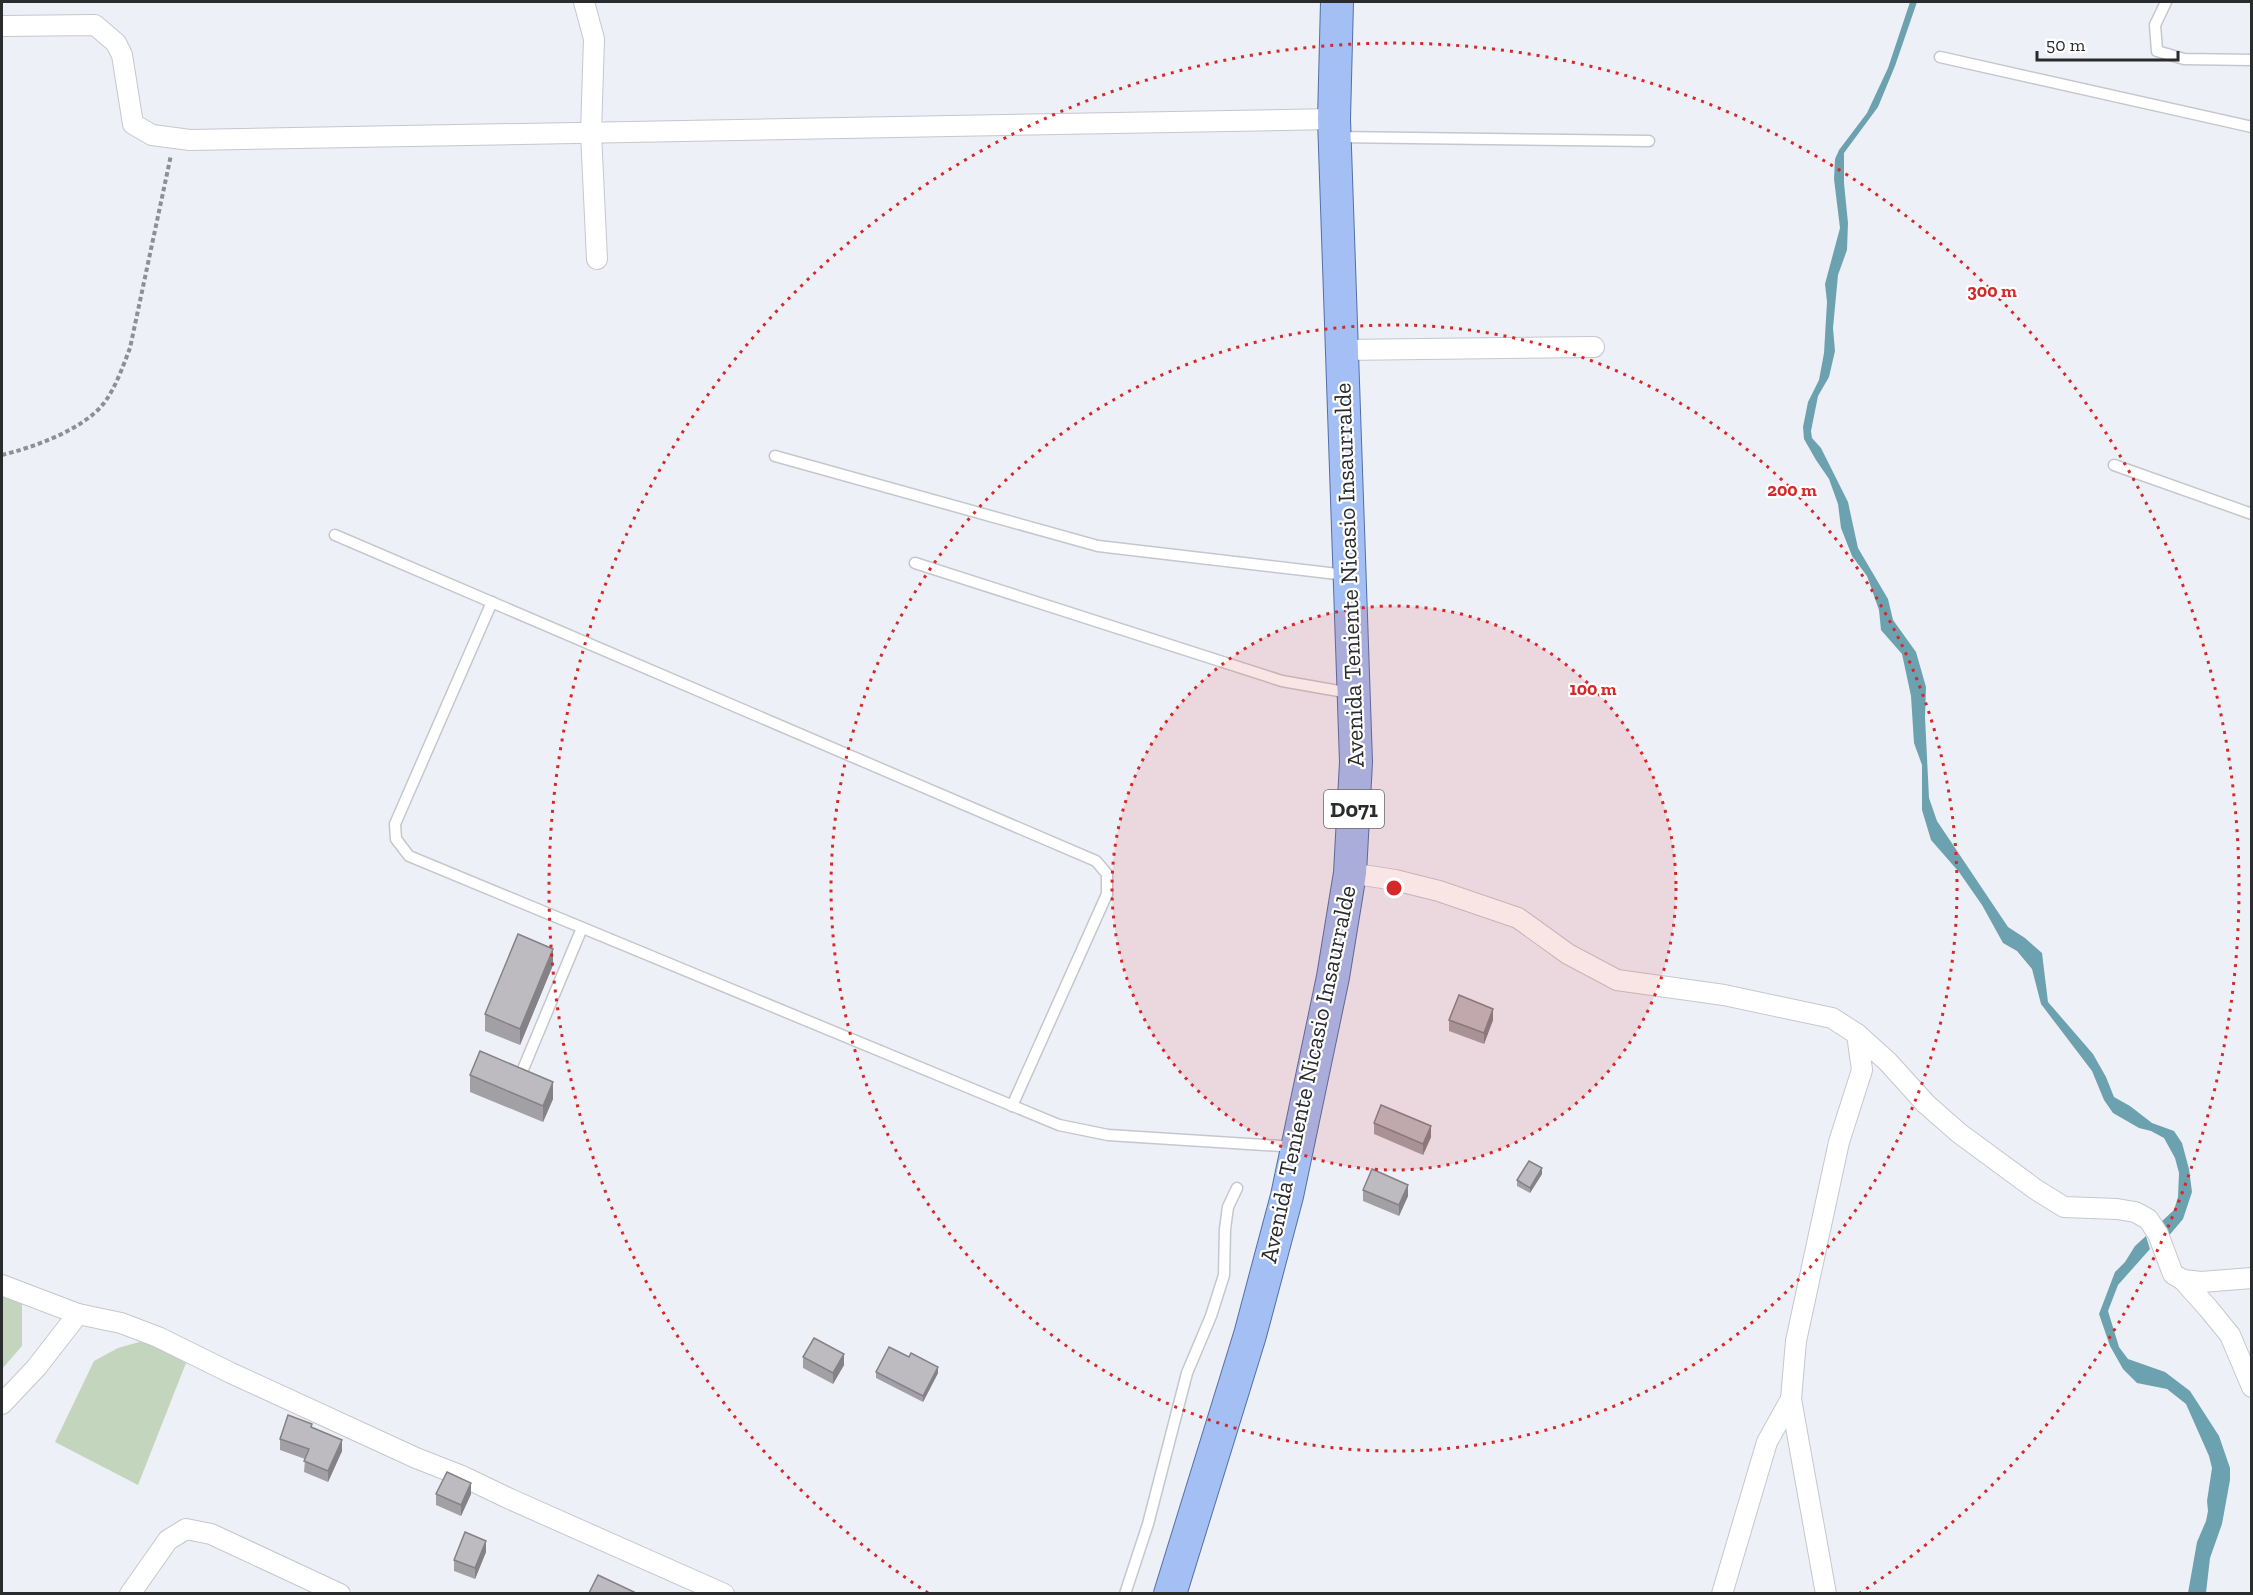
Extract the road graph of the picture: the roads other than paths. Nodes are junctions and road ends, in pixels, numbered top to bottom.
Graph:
1 (584, 2) edge
2 (1336, 2) edge
3 (2166, 2) edge
4 (2, 26) edge
5 (1940, 57) dead end
6 (2252, 60) edge
7 (2252, 127) edge
8 (1334, 128) junction
9 (591, 133) junction
10 (1649, 141) dead end
11 (597, 260) dead end
12 (1594, 347) dead end
13 (1342, 350) junction
14 (775, 456) dead end
15 (2114, 465) dead end
16 (2252, 514) edge
17 (335, 535) dead end
18 (915, 563) dead end
19 (1350, 576) junction
20 (492, 602) junction
21 (1354, 693) junction
22 (1350, 873) junction
23 (582, 928) junction
24 (1857, 1034) junction
25 (521, 1074) edge
26 (1012, 1106) junction
27 (1297, 1147) junction
28 (1237, 1188) dead end
29 (2252, 1278) edge
30 (2183, 1280) junction
31 (2, 1285) edge
32 (78, 1314) junction
33 (2252, 1387) edge
34 (1791, 1399) junction
35 (2, 1404) edge
36 (130, 1593) edge
37 (340, 1593) edge
38 (724, 1593) edge
39 (1125, 1593) edge
40 (1170, 1593) edge
41 (1722, 1593) edge
42 (1826, 1593) edge

1 - 9 street
2 - 8 main road, Avenida Teniente Nicasio Insaurralde / D071
3 - 6 lane
4 - 9 street
5 - 7 lane
8 - 9 street
8 - 10 lane
8 - 13 main road, Avenida Teniente Nicasio Insaurralde / D071
9 - 11 street
12 - 13 street
13 - 19 main road, Avenida Teniente Nicasio Insaurralde / D071
14 - 19 lane
15 - 16 lane
17 - 20 lane
18 - 21 lane
19 - 21 main road, Avenida Teniente Nicasio Insaurralde / D071
20 - 23 lane
20 - 26 lane
21 - 22 main road, Avenida Teniente Nicasio Insaurralde / D071
22 - 24 street
22 - 27 main road, Avenida Teniente Nicasio Insaurralde / D071
23 - 25 lane
23 - 26 lane
24 - 30 street
24 - 34 street
26 - 27 lane
27 - 40 main road, Avenida Teniente Nicasio Insaurralde / D071
28 - 39 lane
29 - 30 street
30 - 33 street
31 - 32 street
32 - 35 street
32 - 38 street
34 - 41 street
34 - 42 street
36 - 37 street

